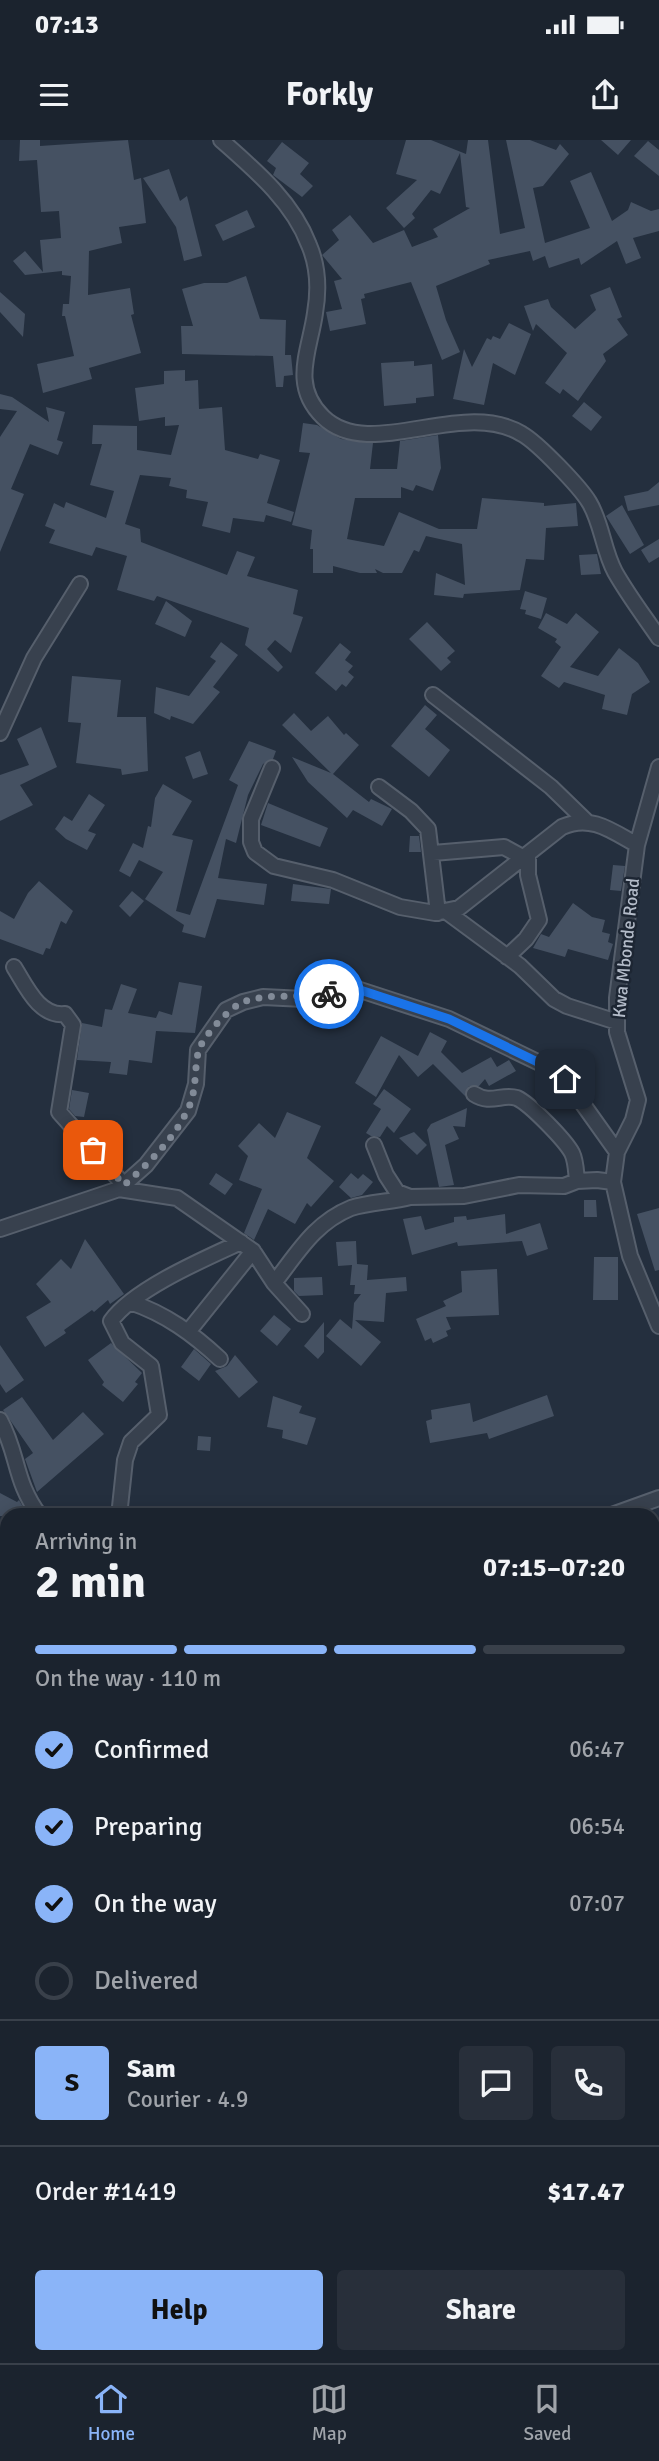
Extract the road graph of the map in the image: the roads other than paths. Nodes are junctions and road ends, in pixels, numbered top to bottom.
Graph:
1 (221, 140) edge
2 (80, 584) dead end
3 (659, 638) edge
4 (433, 695) dead end
5 (0, 733) edge
6 (659, 767) edge
7 (272, 768) dead end
8 (379, 787) dead end
9 (586, 821) junction
10 (637, 845) junction
11 (433, 853) junction
12 (526, 856) junction
13 (443, 912) junction
14 (507, 957) junction
15 (14, 967) dead end
16 (617, 1022) junction
17 (474, 1094) dead end
18 (374, 1145) dead end
19 (617, 1152) junction
20 (577, 1181) junction
21 (613, 1182) junction
22 (122, 1187) junction
23 (410, 1197) junction
24 (0, 1229) edge
25 (247, 1246) junction
26 (274, 1283) junction
27 (130, 1302) junction
28 (302, 1314) dead end
29 (659, 1326) edge
30 (188, 1332) junction
31 (220, 1359) dead end
32 (0, 1420) edge
33 (659, 1498) edge
34 (34, 1508) edge
35 (120, 1508) edge
36 (631, 1508) edge

1 - 3 street
2 - 5 street
4 - 9 street
6 - 10 street, Kwa Mbonde Road
7 - 13 street
8 - 11 street
9 - 10 street
9 - 12 street
10 - 16 street, Kwa Mbonde Road
11 - 12 street
11 - 13 street
12 - 13 street
12 - 14 street
13 - 14 street
14 - 16 street
15 - 22 street
16 - 19 street, Kwa Mbonde Road
17 - 20 street
18 - 23 street
19 - 21 street, Kwa Mbonde Road
19 - 22 street
20 - 21 street
20 - 23 street
21 - 29 street, Kwa Mbonde Road
22 - 24 street
22 - 25 street
23 - 26 street
25 - 26 street
25 - 27 street
25 - 30 street
26 - 28 street
27 - 30 street
27 - 35 street
30 - 31 street
32 - 34 street
33 - 36 street

